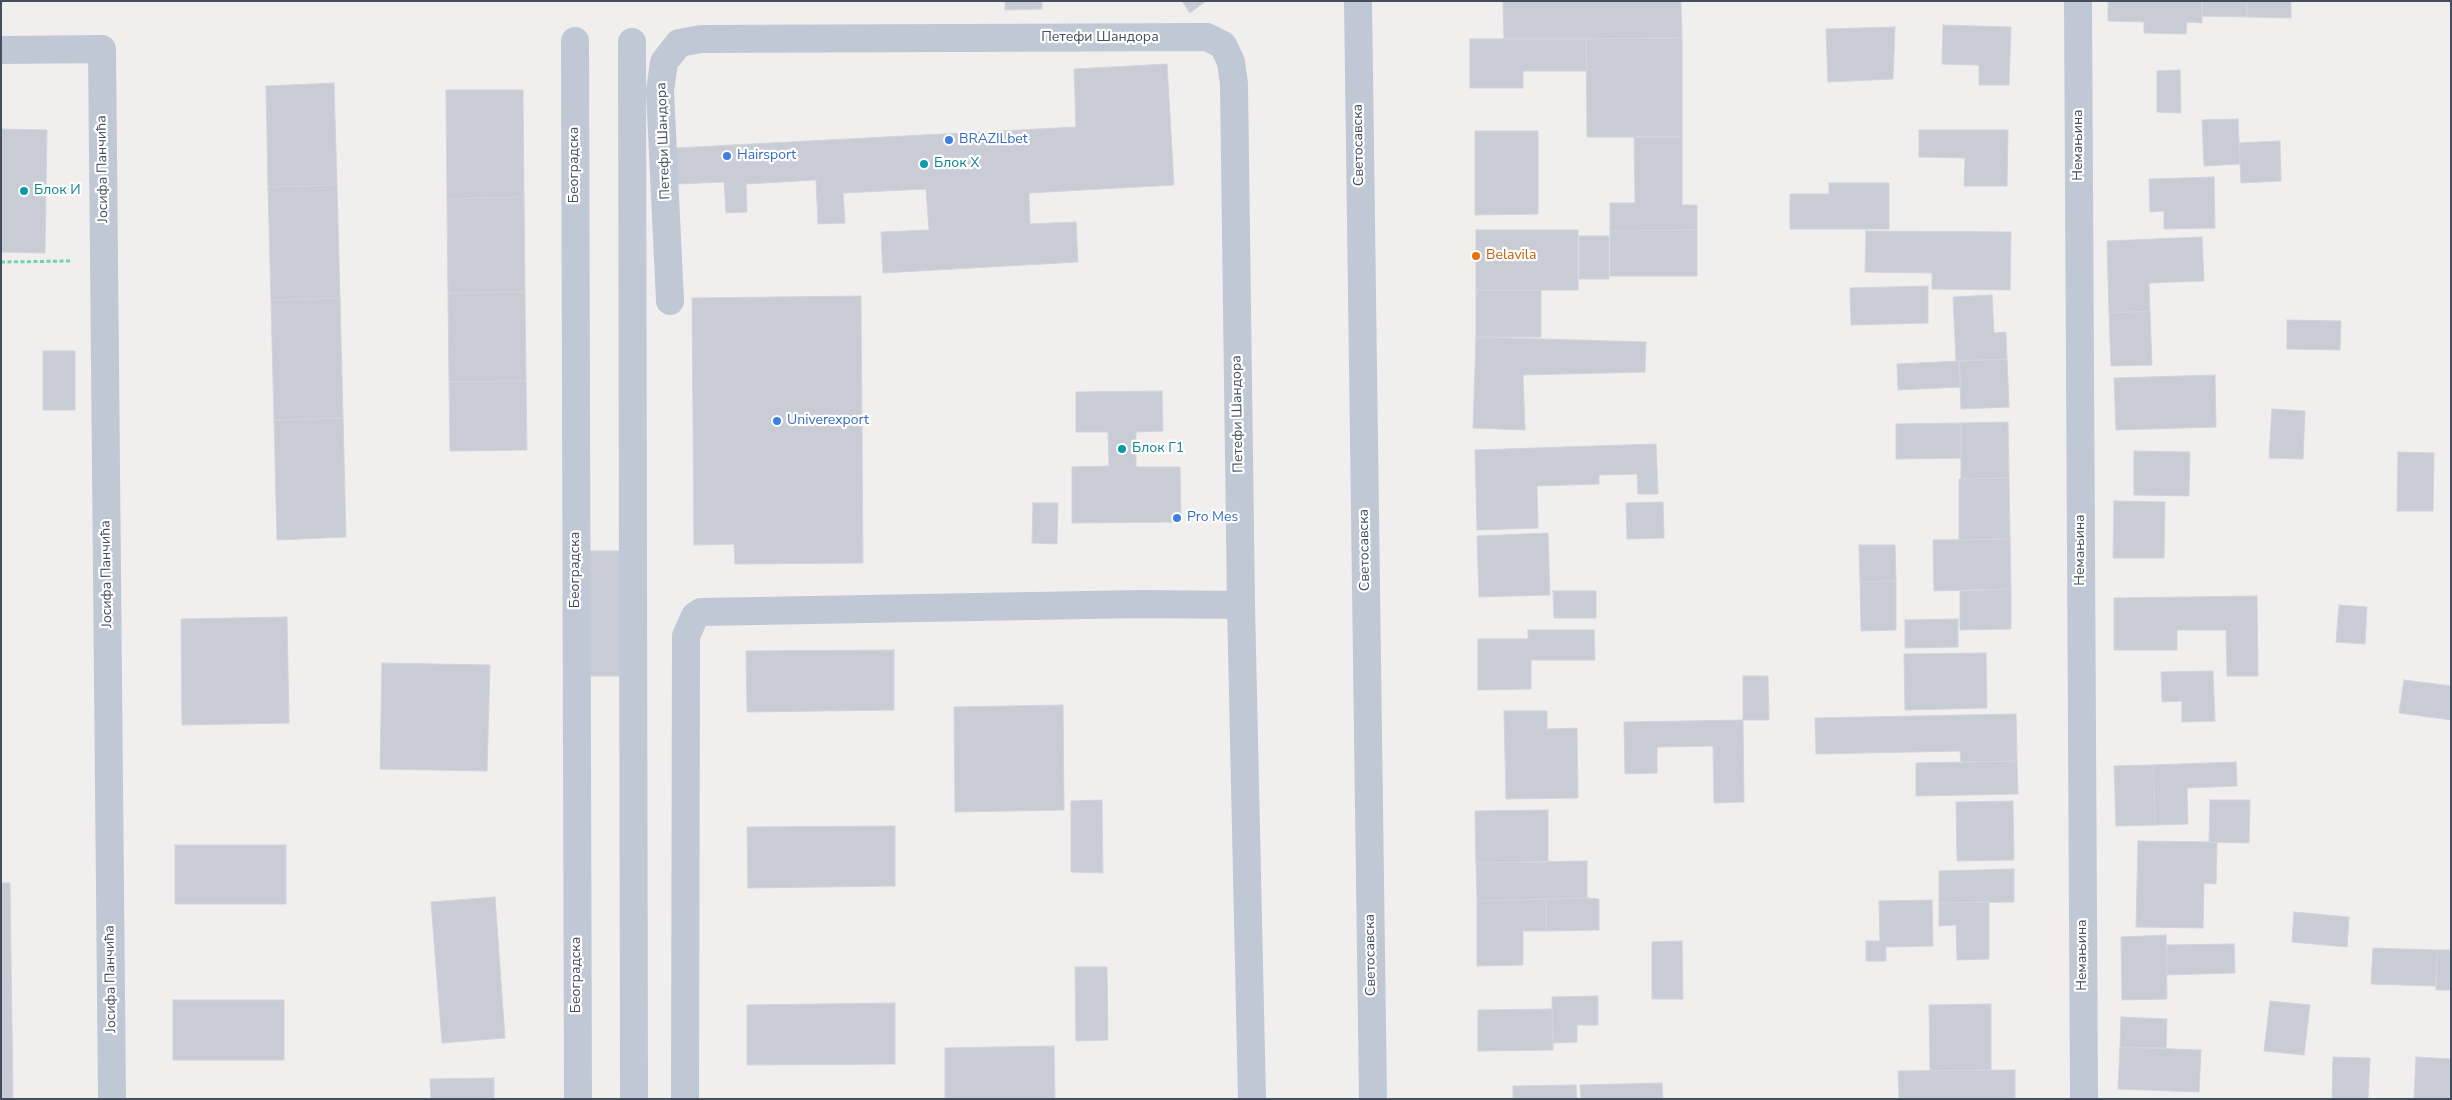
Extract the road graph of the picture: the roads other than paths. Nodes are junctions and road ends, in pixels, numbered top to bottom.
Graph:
1 (1358, 1) edge
2 (2078, 1) edge
3 (575, 41) dead end
4 (632, 42) dead end
5 (1, 50) edge
6 (670, 302) dead end
7 (1241, 605) junction
8 (112, 1099) edge
9 (578, 1099) edge
10 (634, 1099) edge
11 (685, 1099) edge
12 (1252, 1099) edge
13 (1373, 1099) edge
14 (2084, 1099) edge

1 - 13 street, Светосавска
2 - 14 street, Немањина
3 - 9 street, Београдска
4 - 10 street
5 - 8 street, Јосифа Панчића
6 - 7 street, Петефи Шандора
7 - 11 street
7 - 12 street, Петефи Шандора

